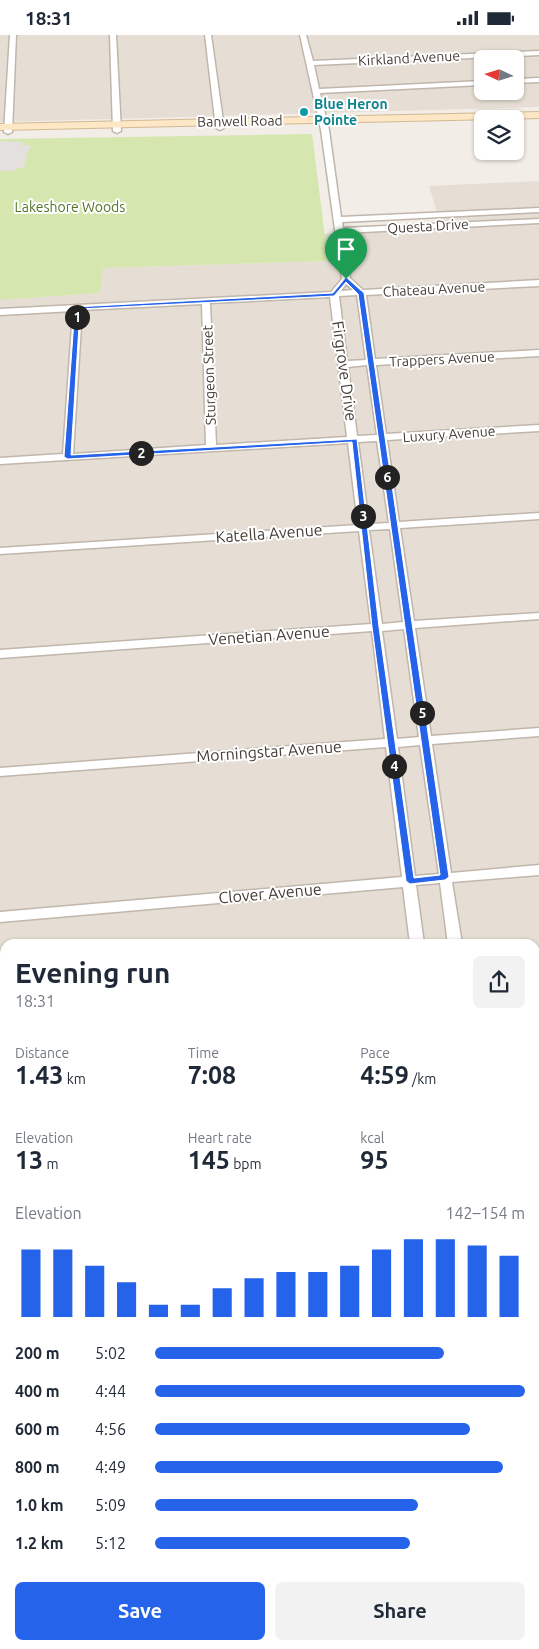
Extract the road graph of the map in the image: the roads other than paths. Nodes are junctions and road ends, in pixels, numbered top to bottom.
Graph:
1 (13, 35) edge
2 (113, 35) edge
3 (208, 35) edge
4 (303, 35) edge
5 (4, 48) dead end
6 (13, 48) junction
7 (539, 53) edge
8 (310, 63) junction
9 (539, 80) edge
10 (524, 81) edge
11 (474, 83) edge
12 (317, 91) junction
13 (539, 115) edge
14 (539, 120) edge
15 (524, 121) edge
16 (474, 122) edge
17 (323, 123) junction
18 (220, 125) junction
19 (117, 127) junction
20 (4, 129) edge
21 (539, 210) edge
22 (513, 211) junction
23 (339, 220) junction
24 (539, 221) edge
25 (516, 222) junction
26 (340, 231) junction
27 (346, 279) junction
28 (539, 283) edge
29 (361, 293) junction
30 (334, 294) junction
31 (206, 301) junction
32 (78, 308) junction
33 (0, 312) edge
34 (539, 353) edge
35 (372, 363) junction
36 (344, 364) junction
37 (539, 428) edge
38 (381, 438) junction
39 (354, 440) junction
40 (211, 449) junction
41 (68, 457) junction
42 (0, 461) edge
43 (539, 516) edge
44 (394, 525) junction
45 (364, 527) junction
46 (0, 551) edge
47 (539, 616) edge
48 (409, 625) junction
49 (376, 627) junction
50 (0, 653) edge
51 (539, 732) edge
52 (426, 740) junction
53 (391, 742) junction
54 (0, 772) edge
55 (539, 870) edge
56 (445, 877) junction
57 (410, 881) junction
58 (0, 917) edge
59 (416, 939) edge
60 (454, 939) edge

1 - 6 street
2 - 19 street
3 - 18 street
4 - 8 street
5 - 6 street
6 - 20 street
7 - 8 street, Kirkland Avenue
8 - 12 street
9 - 10 street
11 - 12 street
12 - 17 street
13 - 17 main road, Banwell Road
14 - 15 main road
16 - 17 main road, Banwell Road
17 - 18 main road, Banwell Road
17 - 23 street
18 - 19 main road, Banwell Road
19 - 20 main road, Banwell Road
21 - 22 street, Questa Drive
22 - 23 street, Questa Drive
22 - 25 street
23 - 26 street
24 - 25 street, Questa Drive
25 - 26 street, Questa Drive
26 - 27 street
27 - 29 street
27 - 30 street
28 - 29 street, Chateau Avenue
29 - 30 street, Chateau Avenue
29 - 35 street, Firgrove Drive
30 - 31 street, Chateau Avenue
30 - 36 street, Firgrove Drive
31 - 32 street, Chateau Avenue
31 - 40 street, Sturgeon Street
32 - 33 street, Chateau Avenue
32 - 41 street
34 - 35 street, Trappers Avenue
35 - 36 street, Trappers Avenue
35 - 38 street, Firgrove Drive
36 - 39 street, Firgrove Drive
37 - 38 street, Luxury Avenue
38 - 39 street, Luxury Avenue
38 - 44 street, Firgrove Drive
39 - 40 street, Luxury Avenue
39 - 45 street, Firgrove Drive
40 - 41 street, Luxury Avenue
41 - 42 street, Luxury Avenue
43 - 44 street, Katella Avenue
44 - 45 street, Katella Avenue
44 - 48 street, Firgrove Drive
45 - 46 street, Katella Avenue
45 - 49 street, Firgrove Drive
47 - 48 street, Venetian Avenue
48 - 49 street, Venetian Avenue
48 - 52 street, Firgrove Drive
49 - 50 street, Venetian Avenue
49 - 53 street, Firgrove Drive
51 - 52 street, Morningstar Avenue
52 - 53 street, Morningstar Avenue
52 - 56 street, Firgrove Drive
53 - 54 street, Morningstar Avenue
53 - 57 street, Firgrove Drive
55 - 56 street, Clover Avenue
56 - 57 street, Clover Avenue
56 - 60 street, Firgrove Drive
57 - 58 street, Clover Avenue
57 - 59 street, Firgrove Drive

